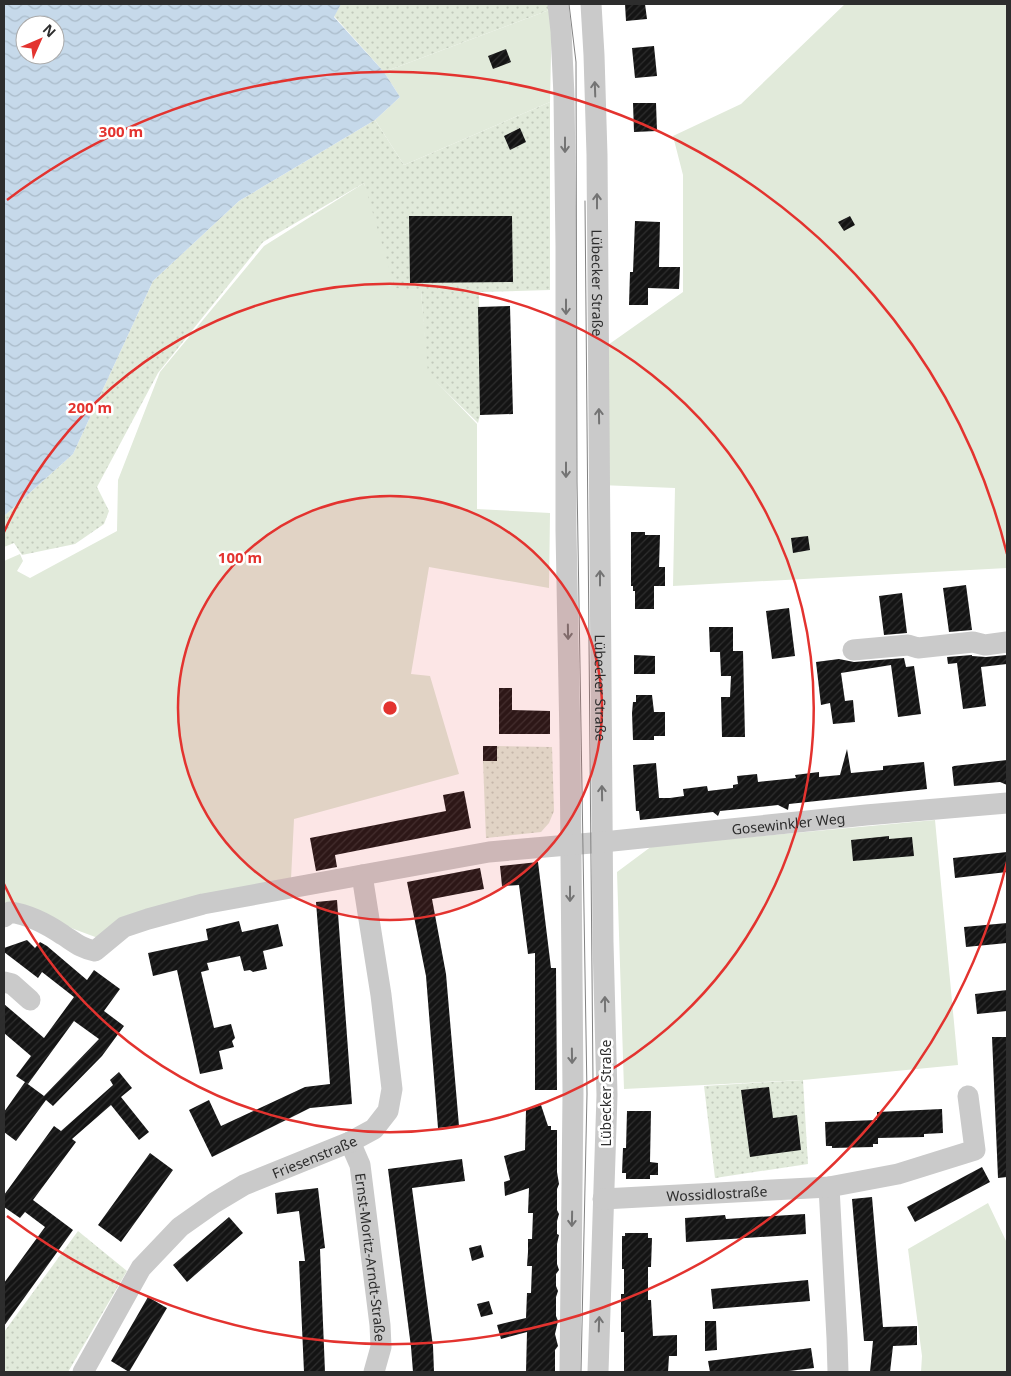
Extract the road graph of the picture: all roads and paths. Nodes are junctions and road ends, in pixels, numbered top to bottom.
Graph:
1 (558, 4) edge
2 (591, 4) edge
3 (1007, 642) edge
4 (853, 650) dead end
5 (1007, 803) edge
6 (603, 842) junction
7 (570, 845) junction
8 (362, 875) junction
9 (4, 917) edge
10 (4, 982) edge
11 (30, 1000) dead end
12 (968, 1096) dead end
13 (350, 1142) junction
14 (829, 1187) junction
15 (603, 1199) junction
16 (83, 1372) edge
17 (374, 1372) edge
18 (570, 1372) edge
19 (598, 1372) edge
20 (838, 1372) edge

1 -> 7 street
6 -> 2 street, Lübecker Straße
3 - 4 street
5 - 6 street, Gosewinkler Weg
6 - 7 street, Gosewinkler Weg
15 -> 6 street, Lübecker Straße
7 - 8 street
7 -> 18 street
8 - 9 street
8 - 13 street, Friesenstraße
10 - 11 street
12 - 14 street, Wossidlostraße
13 - 16 street, Friesenstraße
13 - 17 street, Ernst-Moritz-Arndt-Straße
14 - 15 street, Wossidlostraße
14 - 20 street
19 -> 15 street, Lübecker Straße

